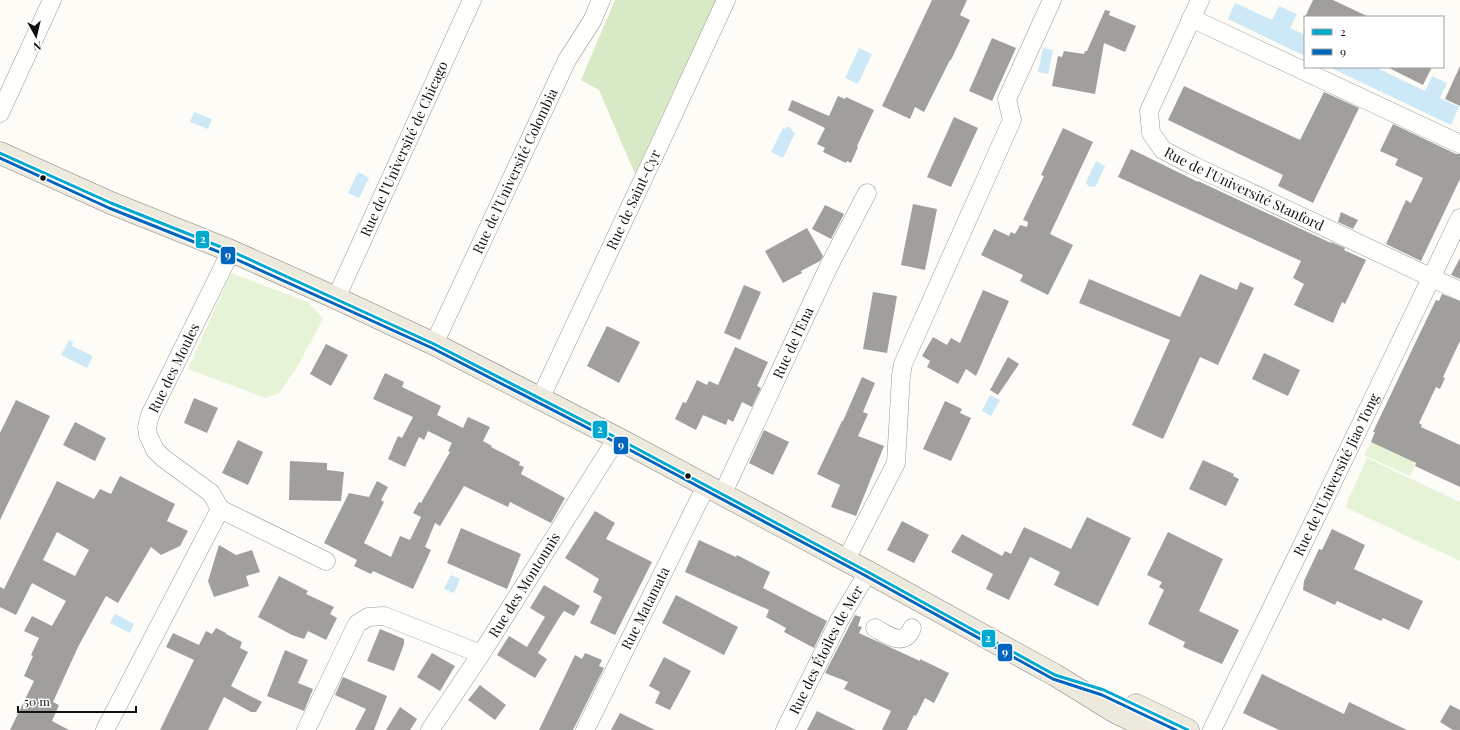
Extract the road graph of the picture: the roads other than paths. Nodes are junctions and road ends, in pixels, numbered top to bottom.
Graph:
1 (52, 0) edge
2 (472, 0) edge
3 (601, 0) edge
4 (726, 0) edge
5 (1052, 0) edge
6 (1200, 0) edge
7 (1191, 18) junction
8 (0, 113) edge
9 (1460, 144) edge
10 (1, 155) edge
11 (867, 193) dead end
12 (1460, 218) edge
13 (231, 251) junction
14 (1432, 278) junction
15 (1460, 291) edge
16 (336, 298) junction
17 (434, 344) junction
18 (540, 399) junction
19 (617, 438) junction
20 (714, 490) junction
21 (220, 509) junction
22 (846, 560) junction
23 (326, 561) dead end
24 (868, 572) junction
25 (875, 628) dead end
26 (912, 628) dead end
27 (481, 654) junction
28 (1055, 675) junction
29 (105, 730) edge
30 (306, 730) edge
31 (430, 730) edge
32 (585, 730) edge
33 (785, 730) edge
34 (1153, 730) edge
35 (1188, 730) edge
36 (1212, 730) edge

1 - 8 street
2 - 16 street, Rue de l’Université de Chicago
3 - 17 street, Rue de l'Université Colombia
4 - 18 street, Rue de Saint-Cyr
5 - 22 street
6 - 7 street, Rue de l'Université Stanford
7 - 9 street
7 - 14 street, Rue de l'Université Stanford
10 - 13 main road
11 - 20 street, Rue de l'Ena
12 - 14 street, Rue de l'Université Jiao Tong
13 - 16 main road
13 - 21 street, Rue des Moules
14 - 15 street, Rue de l'Université Stanford
14 - 36 street, Rue de l'Université Jiao Tong
16 - 17 main road
17 - 18 main road
18 - 19 main road
19 - 20 main road
19 - 27 street, Rue des Montounis
20 - 22 main road
20 - 32 street, Rue Matamata
21 - 23 street
21 - 29 street
22 - 24 main road
24 - 28 main road
24 - 33 street, Rue des Étoiles de Mer
25 - 26 street
27 - 30 street
27 - 31 street, Rue des Montounis
28 - 34 main road
28 - 35 main road

